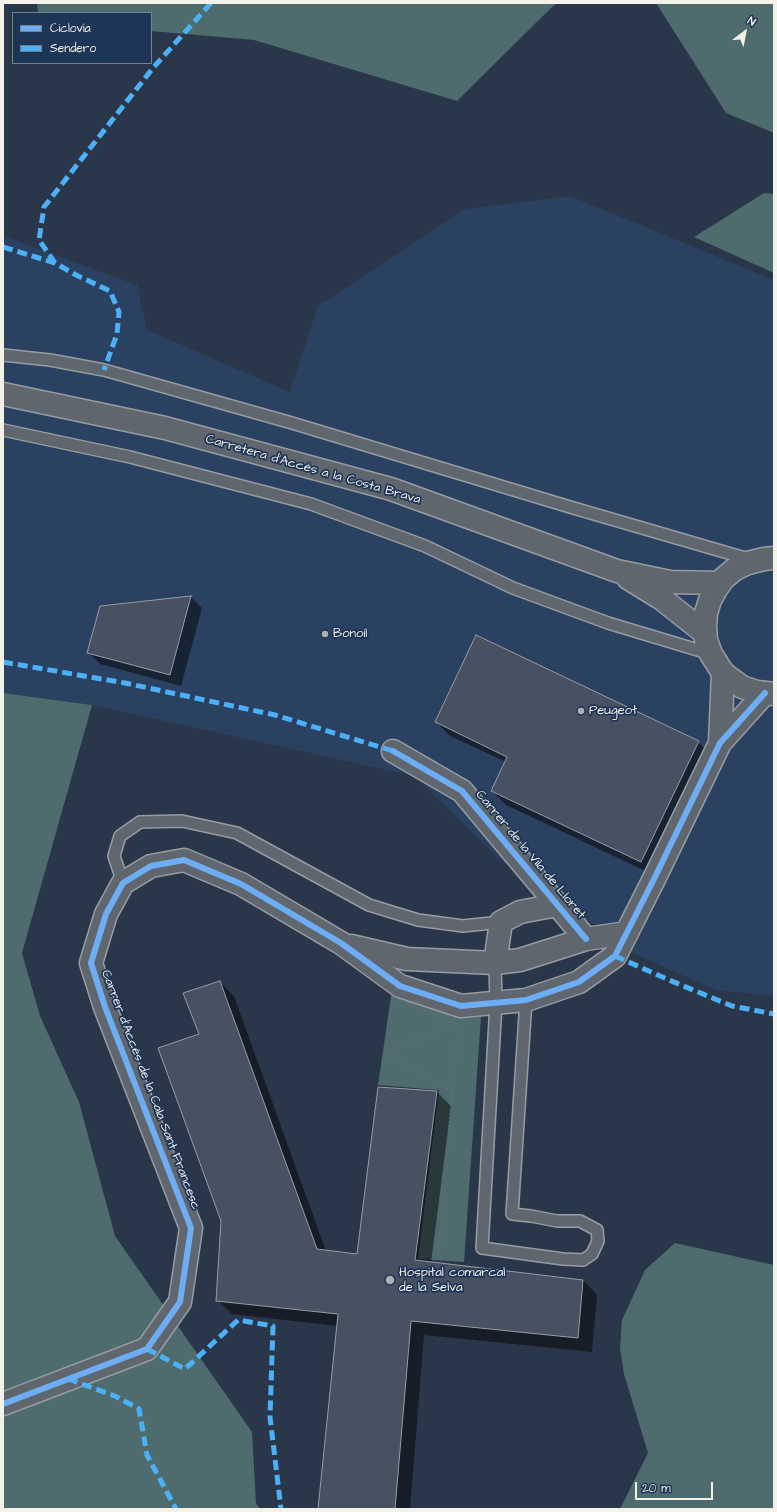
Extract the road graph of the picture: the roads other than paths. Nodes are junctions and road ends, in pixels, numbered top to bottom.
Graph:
1 (3, 355) edge
2 (3, 394) edge
3 (3, 430) edge
4 (764, 559) edge
5 (616, 571) junction
6 (720, 583) junction
7 (705, 633) junction
8 (711, 654) junction
9 (723, 673) junction
10 (769, 694) edge
11 (720, 743) junction
12 (393, 751) dead end
13 (123, 883) junction
14 (557, 905) junction
15 (501, 922) junction
16 (626, 933) junction
17 (586, 939) junction
18 (341, 943) junction
19 (495, 963) junction
20 (579, 982) junction
21 (526, 1000) junction
22 (496, 1004) junction
23 (3, 1404) edge

1 - 4 lane
2 - 5 street, Carretera d'Accés a la Costa Brava
3 - 8 lane
4 - 6 street
5 - 6 street, Carretera d'Accés a la Costa Brava
5 - 7 street, Carretera d'Accés a la Costa Brava
6 - 7 street
7 - 8 street
8 - 9 street
9 - 10 street
9 - 11 street, Carrer d'Accés de la Cala Sant Francesc
10 - 11 street, Carrer d'Accés de la Cala Sant Francesc
11 - 16 street, Carrer d'Accés de la Cala Sant Francesc
12 - 14 street, Carrer de la Vila de Lloret
13 - 15 lane
13 - 18 street, Carrer d'Accés de la Cala Sant Francesc
13 - 23 street, Carrer d'Accés de la Cala Sant Francesc
14 - 15 street, Carrer de la Vila de Lloret
14 - 17 street, Carrer de la Vila de Lloret
15 - 19 street
16 - 17 street, Carrer d'Accés de la Cala Sant Francesc
16 - 20 street, Carrer d'Accés de la Cala Sant Francesc
17 - 19 street, Carrer d'Accés de la Cala Sant Francesc
17 - 20 street
18 - 19 street, Carrer d'Accés de la Cala Sant Francesc
18 - 22 street, Carrer d'Accés de la Cala Sant Francesc
19 - 22 lane
20 - 21 street, Carrer d'Accés de la Cala Sant Francesc
21 - 22 street, Carrer d'Accés de la Cala Sant Francesc
21 - 22 lane

